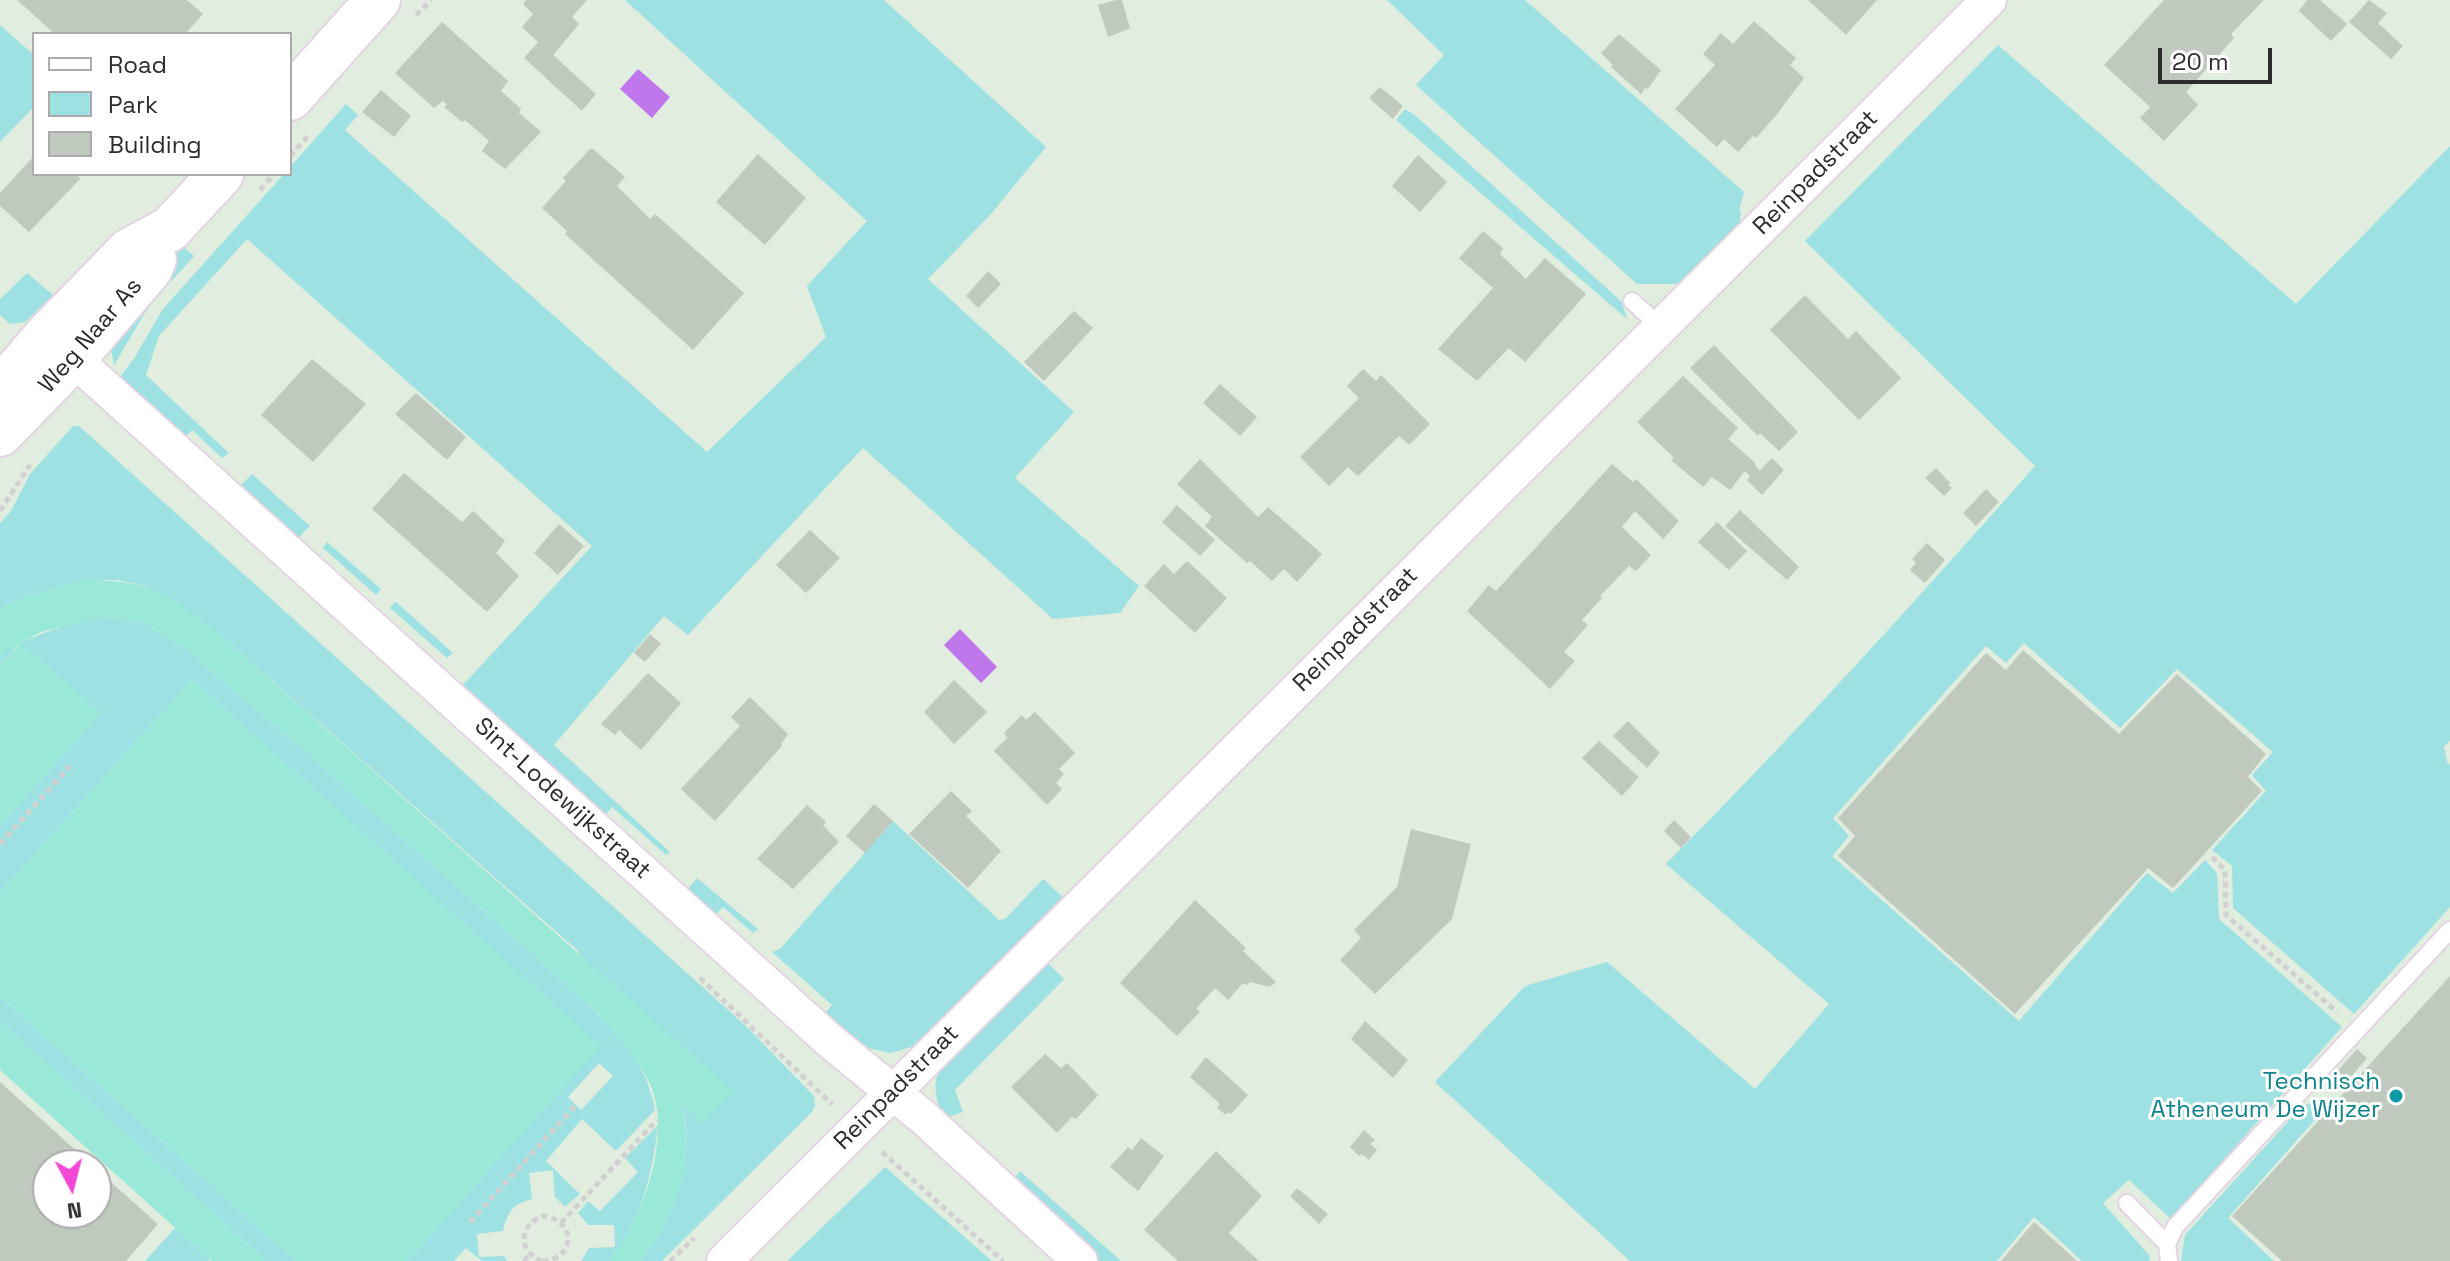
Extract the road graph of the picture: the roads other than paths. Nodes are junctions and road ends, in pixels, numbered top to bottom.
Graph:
1 (378, 0) edge
2 (1989, 0) edge
3 (292, 96) edge
4 (219, 176) edge
5 (1632, 301) dead end
6 (1661, 327) junction
7 (60, 347) junction
8 (0, 390) edge
9 (0, 434) edge
10 (2450, 930) edge
11 (894, 1093) junction
12 (2127, 1203) dead end
13 (2168, 1253) edge
14 (724, 1261) edge
15 (1080, 1261) edge

1 - 3 main road
2 - 6 street, Reinpadstraat
4 - 7 main road, Weg Naar As
5 - 6 lane
6 - 11 street, Reinpadstraat
7 - 8 main road, Weg Naar As
7 - 9 main road, Weg Naar As
7 - 11 street, Sint-Lodewijkstraat
10 - 13 lane
11 - 14 street, Reinpadstraat
11 - 15 street, Sint-Lodewijkstraat
12 - 13 lane

